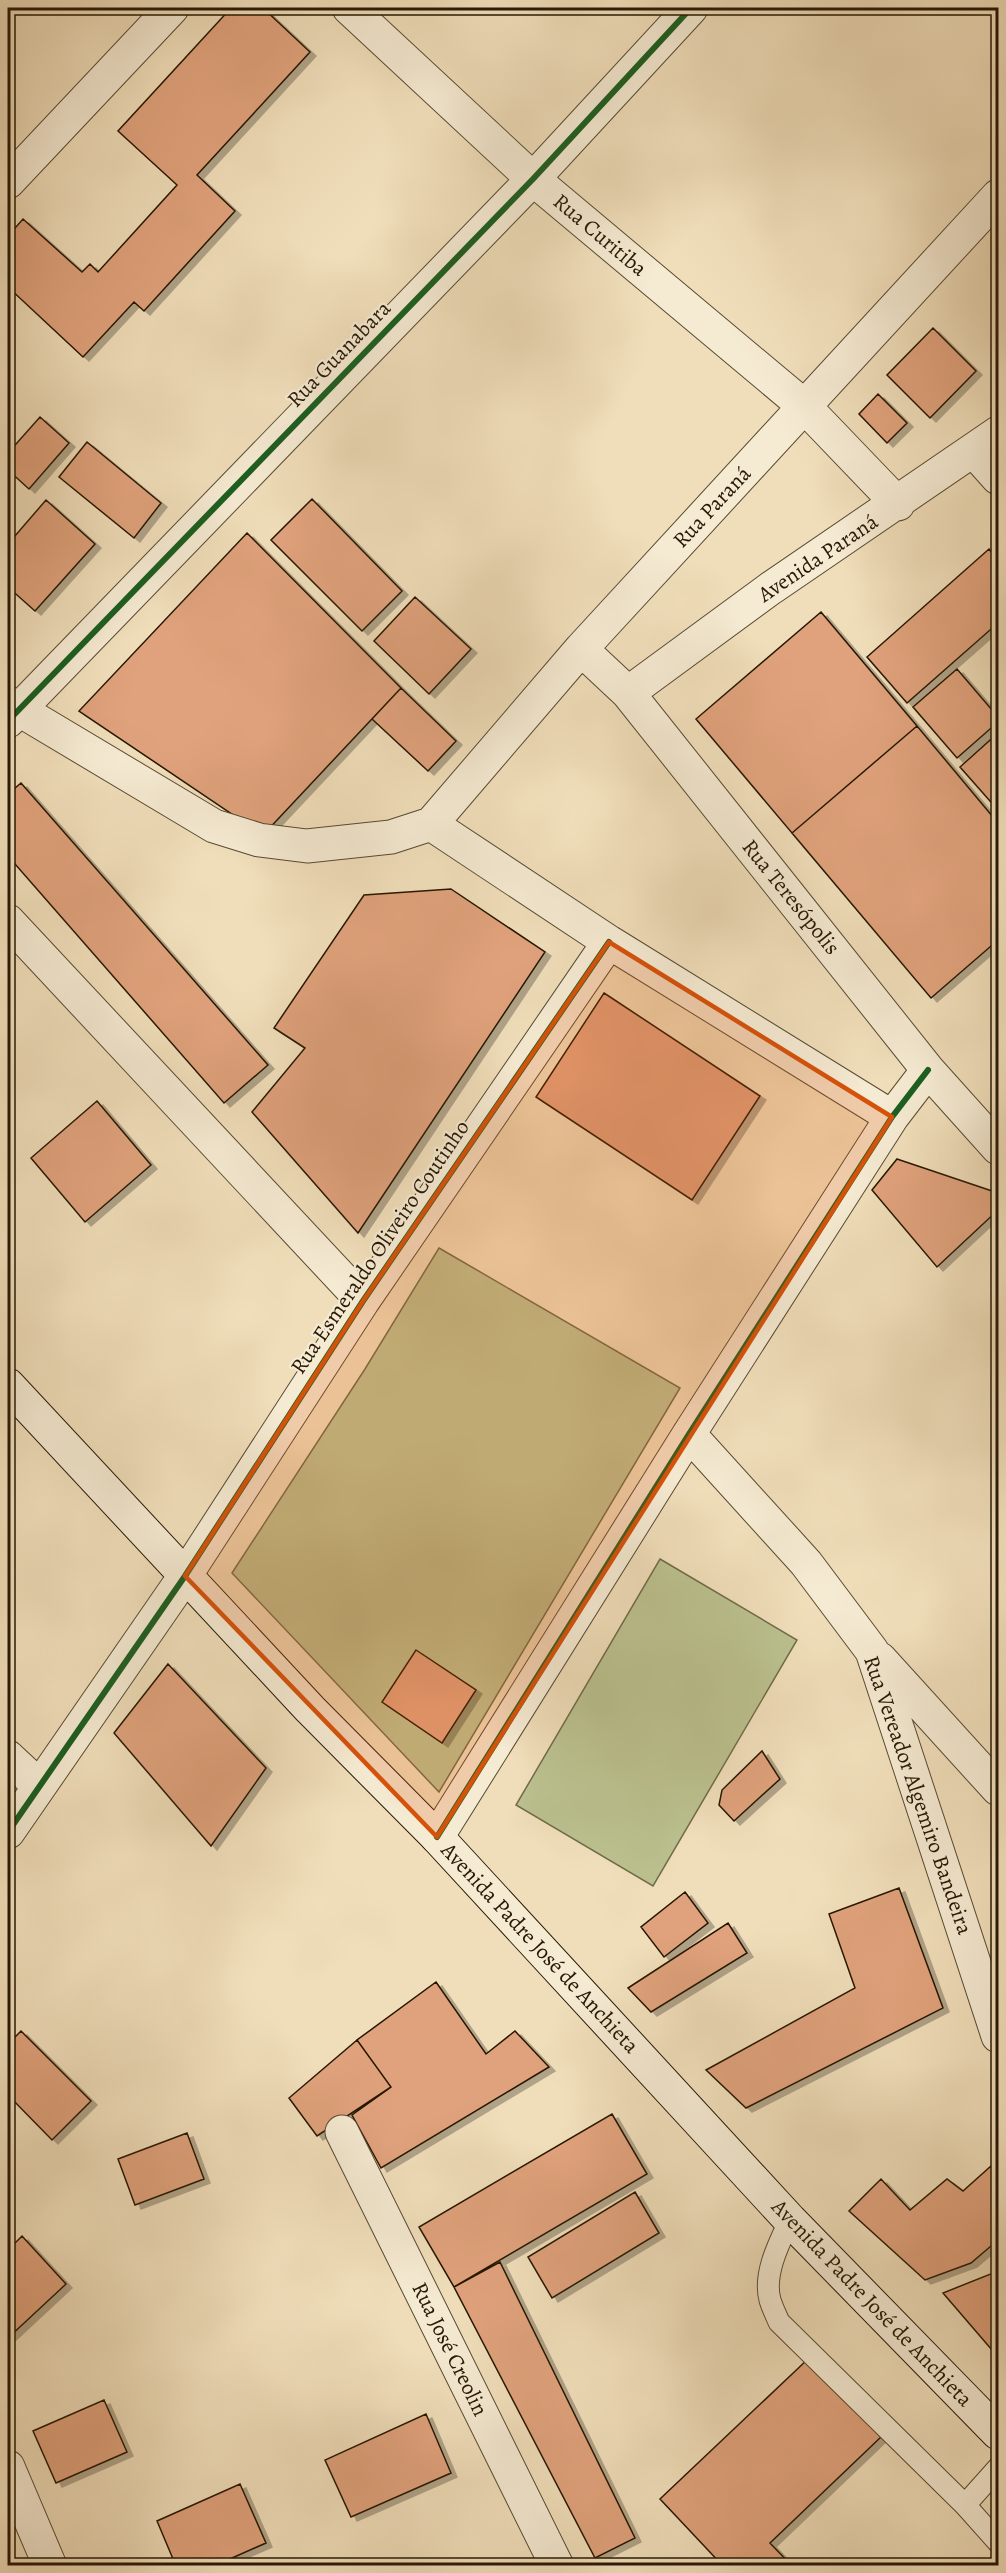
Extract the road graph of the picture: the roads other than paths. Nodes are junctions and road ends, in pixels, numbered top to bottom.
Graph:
1 (172, 8) edge
2 (349, 8) edge
3 (691, 8) edge
4 (533, 179) junction
5 (8, 182) edge
6 (999, 196) edge
7 (804, 405) junction
8 (986, 441) edge
9 (999, 478) edge
10 (898, 504) junction
11 (581, 649) junction
12 (628, 693) junction
13 (11, 711) edge
14 (431, 824) junction
15 (8, 921) edge
16 (609, 942) junction
17 (928, 1070) junction
18 (892, 1117) junction
19 (999, 1148) edge
20 (363, 1301) junction
21 (8, 1385) edge
22 (689, 1434) junction
23 (185, 1576) junction
24 (872, 1651) junction
25 (8, 1757) edge
26 (38, 1785) junction
27 (999, 1789) edge
28 (8, 1832) edge
29 (437, 1837) junction
30 (999, 2036) edge
31 (342, 2132) dead end
32 (790, 2220) junction
33 (999, 2433) edge
34 (8, 2467) edge
35 (999, 2468) edge
36 (965, 2505) junction
37 (999, 2542) edge
38 (50, 2565) edge
39 (557, 2565) edge

1 - 5 street
2 - 4 street, Rua Curitiba
3 - 4 street, Rua Guanabara
4 - 7 street, Rua Curitiba
4 - 13 street, Rua Guanabara
6 - 7 street, Rua Paraná
7 - 10 street, Avenida Paraná
7 - 11 street, Rua Paraná
8 - 9 street
8 - 10 street
10 - 12 street, Avenida Paraná
11 - 12 street, Rua Teresópolis
11 - 14 street, Rua Paraná
12 - 17 street, Rua Teresópolis
13 - 14 street
14 - 16 street
15 - 20 street, Rua Esmeraldo Oliveiro Coutinho
16 - 18 street
16 - 20 street, Rua Esmeraldo Oliveiro Coutinho
17 - 18 street
17 - 19 street, Rua Teresópolis
18 - 22 street
20 - 23 street, Rua Esmeraldo Oliveiro Coutinho
21 - 23 street, Avenida Padre José de Anchieta
22 - 24 street, Rua Vereador Algemiro Bandeira
22 - 29 street
23 - 26 street, Rua Esmeraldo Oliveiro Coutinho
23 - 29 street, Avenida Padre José de Anchieta
24 - 27 street
24 - 30 street, Rua Vereador Algemiro Bandeira
25 - 26 street
26 - 28 street, Rua Esmeraldo Oliveiro Coutinho
29 - 32 street, Avenida Padre José de Anchieta
31 - 39 street, Rua José Creolin
32 - 33 street, Avenida Padre José de Anchieta
32 - 36 lane
34 - 38 street
35 - 36 lane
36 - 37 lane

